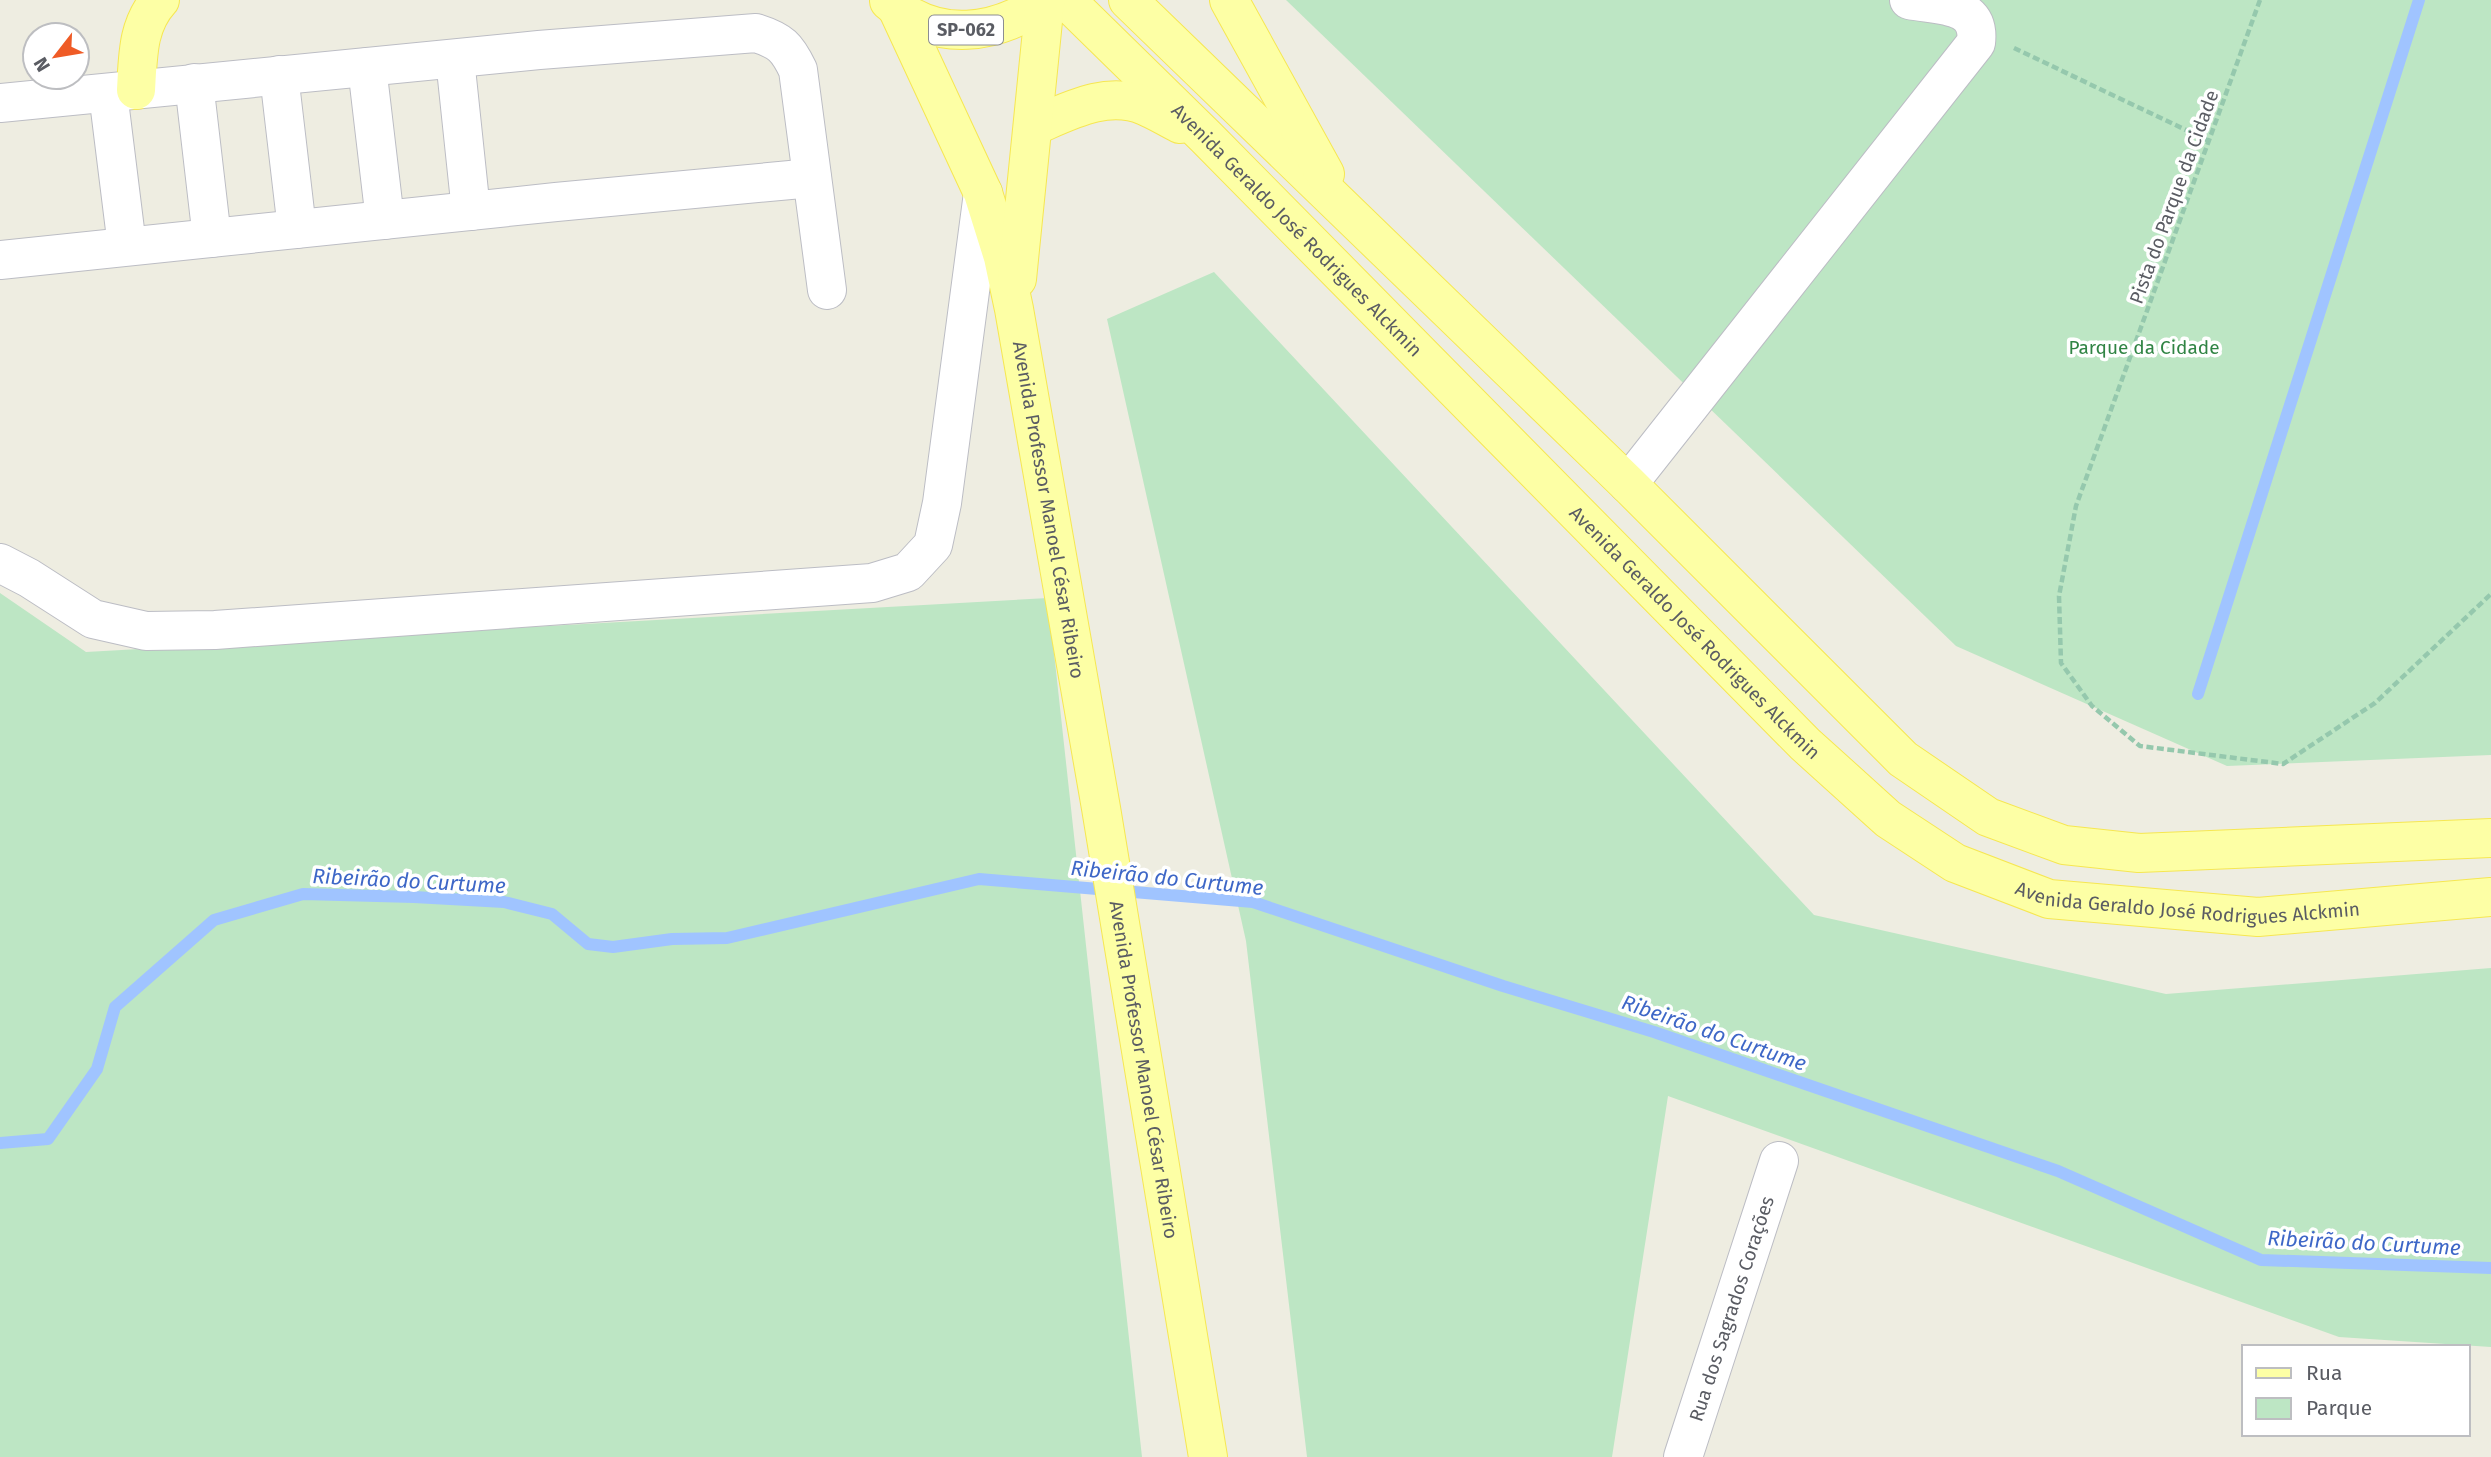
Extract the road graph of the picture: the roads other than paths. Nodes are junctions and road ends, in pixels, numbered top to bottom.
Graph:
1 (160, 0) edge
2 (1046, 0) edge
3 (1066, 0) edge
4 (1128, 0) edge
5 (1229, 0) edge
6 (1909, 0) edge
7 (892, 4) edge
8 (455, 59) junction
9 (367, 67) junction
10 (279, 75) junction
11 (194, 83) junction
12 (122, 91) junction
13 (0, 103) edge
14 (1034, 126) junction
15 (1206, 137) junction
16 (812, 178) junction
17 (983, 193) junction
18 (1344, 209) junction
19 (471, 211) junction
20 (386, 220) junction
21 (296, 229) junction
22 (212, 238) junction
23 (127, 246) junction
24 (0, 260) edge
25 (827, 290) dead end
26 (1014, 309) junction
27 (1628, 484) junction
28 (0, 563) edge
29 (2491, 838) edge
30 (2491, 897) edge
31 (1779, 1161) dead end
32 (1208, 1457) edge
33 (1684, 1457) edge

1 - 12 main road
2 - 7 main road, SP-062
2 - 14 main road, Avenida Professor Manoel César Ribeiro
3 - 15 main road, Avenida Geraldo José Rodrigues Alckmin
4 - 18 main road, Avenida Geraldo José Rodrigues Alckmin
5 - 18 main road
6 - 27 street
7 - 17 main road, Avenida Professor Manoel César Ribeiro
8 - 9 street
8 - 16 street
8 - 19 street
9 - 10 street
9 - 20 street
10 - 11 street
10 - 21 street
11 - 12 street
11 - 22 street
12 - 13 street
12 - 23 street
14 - 15 main road
14 - 26 main road, Avenida Professor Manoel César Ribeiro
15 - 30 main road, Avenida Geraldo José Rodrigues Alckmin
16 - 19 street
16 - 25 street
17 - 26 main road, Avenida Professor Manoel César Ribeiro
17 - 28 street
18 - 27 main road, Avenida Geraldo José Rodrigues Alckmin
19 - 20 street
20 - 21 street
21 - 22 street
22 - 23 street
23 - 24 street
26 - 32 main road, Avenida Professor Manoel César Ribeiro
27 - 29 main road, Avenida Geraldo José Rodrigues Alckmin
31 - 33 street, Rua dos Sagrados Corações

